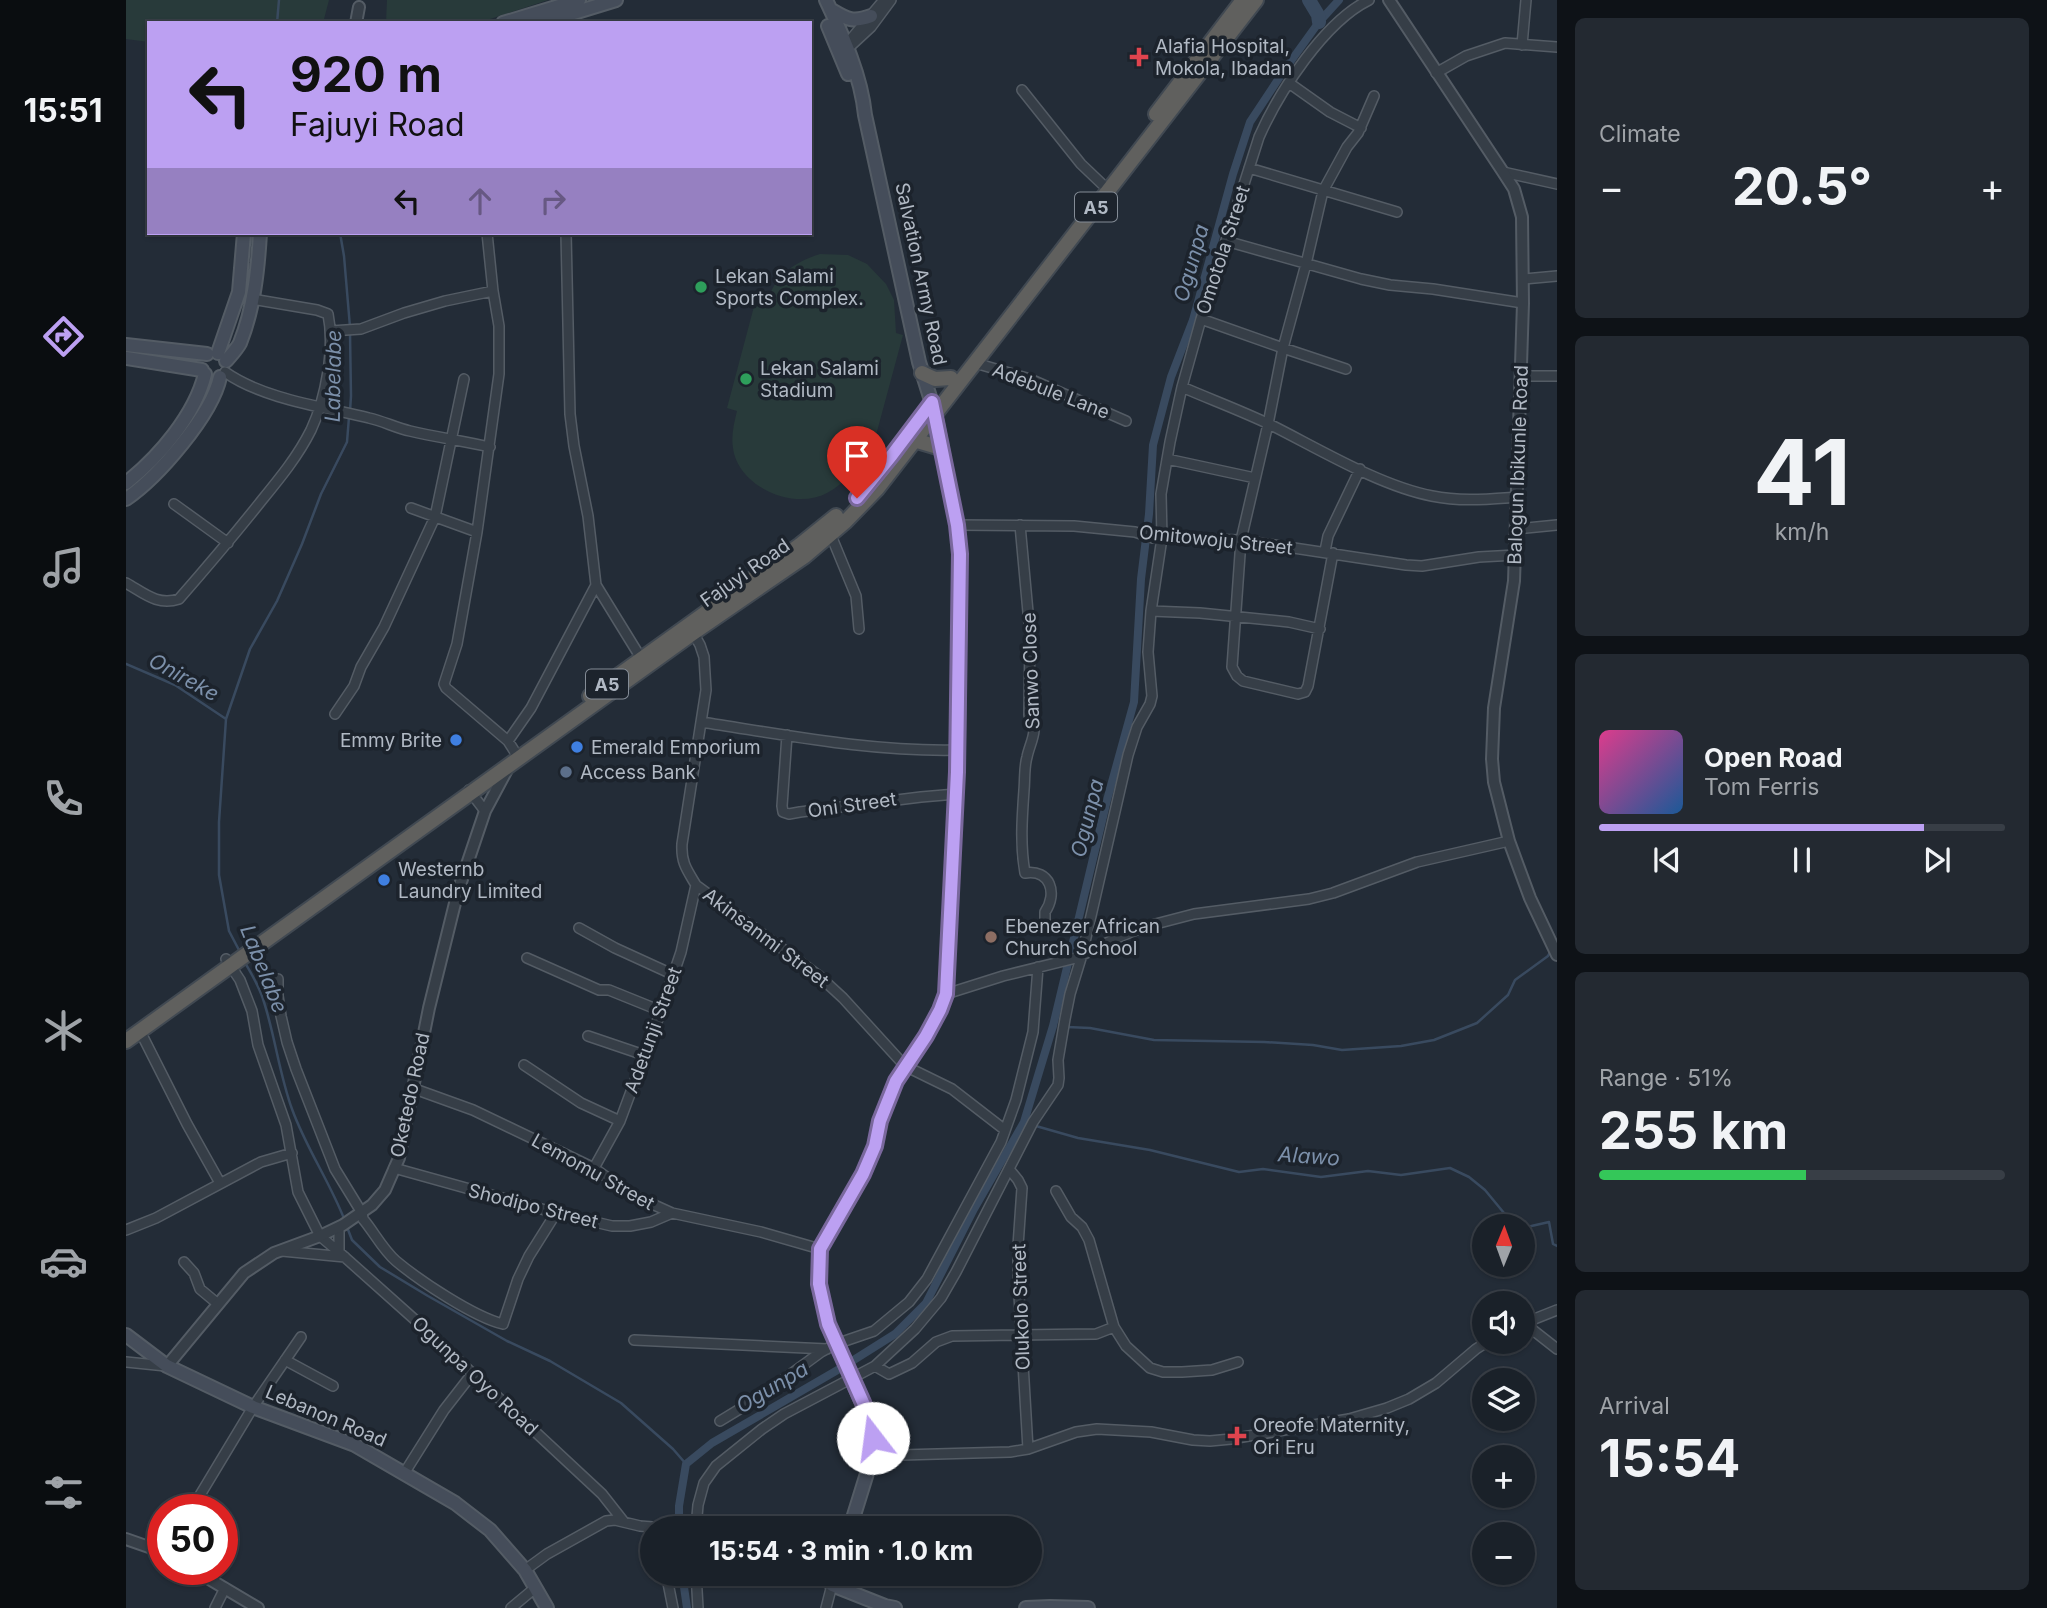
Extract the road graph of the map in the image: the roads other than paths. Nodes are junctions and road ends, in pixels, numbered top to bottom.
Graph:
1 (579, 0) edge
2 (616, 0) edge
3 (818, 0) edge
4 (884, 0) edge
5 (891, 0) edge
6 (1244, 0) edge
7 (1256, 0) edge
8 (1369, 0) edge
9 (1389, 0) edge
10 (1525, 0) edge
11 (828, 4) edge
12 (871, 16) junction
13 (510, 21) edge
14 (548, 21) edge
15 (1522, 46) junction
16 (1557, 47) edge
17 (843, 50) junction
18 (1436, 73) junction
19 (1289, 83) junction
20 (1022, 90) dead end
21 (1374, 96) dead end
22 (1361, 128) junction
23 (1249, 168) junction
24 (1503, 172) junction
25 (1102, 184) junction
26 (1557, 184) edge
27 (1323, 191) junction
28 (1398, 212) dead end
29 (244, 235) edge
30 (260, 235) edge
31 (487, 235) edge
32 (566, 235) edge
33 (1226, 241) junction
34 (1307, 264) junction
35 (1557, 276) edge
36 (1523, 279) junction
37 (493, 290) junction
38 (252, 299) junction
39 (1523, 303) junction
40 (1201, 319) junction
41 (331, 331) junction
42 (126, 345) edge
43 (1283, 348) junction
44 (126, 358) edge
45 (975, 362) junction
46 (219, 363) junction
47 (1346, 369) dead end
48 (204, 372) junction
49 (922, 373) junction
50 (1520, 376) junction
51 (1557, 376) edge
52 (951, 378) junction
53 (464, 379) dead end
54 (1182, 387) junction
55 (319, 408) junction
56 (934, 408) junction
57 (1126, 421) dead end
58 (1268, 424) junction
59 (451, 438) junction
60 (914, 440) junction
61 (490, 447) junction
62 (941, 448) junction
63 (1167, 459) junction
64 (1360, 469) junction
65 (1255, 478) junction
66 (126, 483) edge
67 (1518, 497) junction
68 (126, 499) edge
69 (174, 504) dead end
70 (411, 508) dead end
71 (435, 517) junction
72 (957, 525) junction
73 (1020, 525) junction
74 (1557, 525) edge
75 (1517, 529) junction
76 (477, 531) junction
77 (830, 533) junction
78 (1157, 538) junction
79 (1241, 540) junction
80 (228, 543) junction
81 (1329, 552) junction
82 (1516, 555) junction
83 (126, 583) edge
84 (596, 585) junction
85 (1151, 611) junction
86 (1236, 618) junction
87 (691, 629) junction
88 (859, 629) dead end
89 (1320, 629) junction
90 (644, 663) junction
91 (335, 714) dead end
92 (701, 722) junction
93 (787, 735) junction
94 (511, 746) junction
95 (958, 750) junction
96 (508, 768) junction
97 (469, 790) junction
98 (956, 794) junction
99 (485, 811) junction
100 (1509, 841) junction
101 (696, 885) junction
102 (1045, 922) dead end
103 (579, 928) dead end
104 (1557, 955) edge
105 (1079, 956) junction
106 (527, 958) dead end
107 (232, 960) junction
108 (1038, 967) junction
109 (674, 975) junction
110 (278, 979) dead end
111 (946, 994) junction
112 (661, 1011) junction
113 (133, 1031) edge
114 (588, 1036) dead end
115 (126, 1041) edge
116 (644, 1055) junction
117 (524, 1065) dead end
118 (905, 1066) junction
119 (412, 1088) junction
120 (620, 1121) junction
121 (1005, 1130) junction
122 (292, 1153) junction
123 (394, 1168) junction
124 (594, 1168) junction
125 (1009, 1169) junction
126 (220, 1183) junction
127 (1056, 1191) dead end
128 (556, 1213) junction
129 (672, 1213) junction
130 (360, 1214) junction
131 (341, 1226) junction
132 (126, 1230) edge
133 (320, 1236) junction
134 (820, 1249) junction
135 (280, 1250) junction
136 (342, 1254) junction
137 (184, 1262) dead end
138 (218, 1304) junction
139 (1557, 1310) edge
140 (1535, 1318) edge
141 (1114, 1327) junction
142 (1535, 1332) edge
143 (126, 1335) edge
144 (1021, 1335) junction
145 (300, 1337) dead end
146 (634, 1340) dead end
147 (834, 1348) junction
148 (1557, 1349) edge
149 (1472, 1352) edge
150 (285, 1360) junction
151 (126, 1362) edge
152 (1238, 1362) dead end
153 (167, 1366) junction
154 (875, 1366) junction
155 (472, 1374) junction
156 (850, 1376) junction
157 (333, 1386) dead end
158 (253, 1407) junction
159 (720, 1421) dead end
160 (1028, 1449) junction
161 (873, 1454) junction
162 (405, 1472) junction
163 (201, 1494) edge
164 (697, 1516) edge
165 (854, 1516) edge
166 (624, 1521) junction
167 (640, 1526) edge
168 (126, 1539) edge
169 (147, 1546) edge
170 (525, 1570) junction
171 (220, 1585) edge
172 (669, 1586) edge
173 (697, 1586) edge
174 (832, 1586) edge
175 (848, 1586) edge
176 (225, 1588) junction
177 (536, 1588) junction
178 (888, 1607) edge
179 (215, 1608) edge
180 (258, 1608) edge
181 (511, 1608) edge
182 (547, 1608) edge
183 (673, 1608) edge
184 (698, 1608) edge
185 (826, 1608) edge
186 (1026, 1608) edge
187 (1087, 1608) edge

1 - 13 main road
2 - 14 main road
3 - 17 main road, Salvation Army Road
4 - 12 street
5 - 17 street
6 - 25 highway, Fajuyi Road / A5
7 - 45 highway, Fajuyi Road / A5
8 - 19 street, Omotola Street
9 - 18 street, Balogun Ibikunle Road
10 - 15 street
11 - 12 main road
11 - 17 main road, Salvation Army Road
12 - 17 street
15 - 16 street
15 - 18 street
17 - 49 main road, Salvation Army Road
18 - 24 street, Balogun Ibikunle Road
19 - 22 street
19 - 23 street, Omotola Street
20 - 25 street
21 - 22 street
22 - 27 street
23 - 27 street
23 - 33 street, Omotola Street
24 - 26 street
24 - 36 street, Balogun Ibikunle Road
25 - 52 highway, Fajuyi Road / A5
27 - 28 street
27 - 34 street
29 - 46 main road
30 - 38 main road
31 - 37 street
32 - 84 street
33 - 34 street
33 - 40 street, Omotola Street
34 - 39 street
34 - 43 street
35 - 36 street
36 - 39 street, Balogun Ibikunle Road
37 - 41 street
37 - 61 street
38 - 41 street
38 - 46 main road
39 - 50 street, Balogun Ibikunle Road
40 - 43 street
40 - 54 street, Omotola Street
41 - 55 street
42 - 46 main road
43 - 47 street
43 - 58 street
44 - 48 main road
45 - 56 highway, Fajuyi Road / A5
45 - 57 street, Adebule Lane
46 - 48 main road
46 - 48 main road
46 - 55 street
46 - 68 main road
48 - 66 main road
49 - 52 highway
49 - 56 main road, Salvation Army Road
50 - 51 street
50 - 67 street, Balogun Ibikunle Road
52 - 56 highway, Fajuyi Road / A5
53 - 59 street
54 - 58 street
54 - 63 street, Omotola Street
55 - 59 street
55 - 80 street
56 - 60 highway, Fajuyi Road / A5
56 - 62 main road, Salvation Army Road
56 - 87 highway, Fajuyi Road / A5
58 - 64 street
58 - 65 street
59 - 61 street
59 - 71 street
60 - 62 highway
60 - 77 highway, Fajuyi Road / A5
61 - 76 street
62 - 72 main road, Salvation Army Road
63 - 65 street
63 - 78 street, Omotola Street
64 - 67 street
64 - 81 street
65 - 79 street
67 - 75 street, Balogun Ibikunle Road
69 - 80 street
70 - 71 street
71 - 76 street
71 - 91 street
72 - 73 street, Omitowoju Street
72 - 95 main road, Salvation Army Road
73 - 78 street, Omitowoju Street
73 - 102 street, Sanwo Close
74 - 75 street
75 - 82 street, Balogun Ibikunle Road
76 - 94 street
77 - 87 highway, Fajuyi Road / A5
77 - 88 street
78 - 79 street, Omitowoju Street
78 - 85 street, Omotola Street
79 - 81 street, Omitowoju Street
79 - 86 street
80 - 83 street
81 - 82 street, Omitowoju Street
81 - 89 street
82 - 100 street, Balogun Ibikunle Road
84 - 90 street
84 - 94 street
85 - 86 street
85 - 105 street, Omotola Street
86 - 89 street
86 - 89 street
87 - 90 highway, Fajuyi Road / A5
87 - 92 street, Akinsanmi Street
90 - 94 highway, Fajuyi Road / A5
90 - 96 highway, Fajuyi Road / A5
92 - 93 street
92 - 101 street, Akinsanmi Street
93 - 95 street
93 - 98 street, Oni Street
94 - 97 highway, Fajuyi Road / A5
95 - 98 main road, Salvation Army Road
96 - 97 highway, Fajuyi Road / A5
96 - 99 street, Oketedo Road
97 - 99 street
97 - 107 highway, Fajuyi Road / A5
98 - 111 main road, Salvation Army Road
99 - 119 street, Oketedo Road
100 - 104 street, Balogun Ibikunle Road
100 - 105 street
101 - 109 street, Adetunji Street
101 - 118 street, Akinsanmi Street
103 - 109 street
105 - 108 street
105 - 125 street, Omotola Street
106 - 112 street
107 - 113 highway, Fajuyi Road / A5
107 - 122 street
108 - 111 street
108 - 121 street
109 - 112 street, Adetunji Street
110 - 130 street
111 - 118 main road, Salvation Army Road
112 - 116 street, Adetunji Street
113 - 115 highway, Fajuyi Road / A5
113 - 126 street
114 - 116 street
116 - 120 street, Adetunji Street
117 - 120 street
118 - 121 street
118 - 134 main road, Salvation Army Road
119 - 123 street, Oketedo Road
119 - 124 street, Lemomu Street
120 - 124 street, Adetunji Street
121 - 147 street
122 - 126 street
122 - 133 street
123 - 128 street, Shodipo Street
123 - 130 street, Oketedo Road
124 - 129 street, Lemomu Street
125 - 144 street, Olukolo Street
125 - 154 street, Omotola Street
126 - 132 street
127 - 141 street
128 - 129 street, Shodipo Street
128 - 130 street
129 - 134 street, Lemomu Street
130 - 131 street, Oketedo Road
131 - 133 street, Oketedo Road
131 - 136 street
133 - 135 street, Oketedo Road
133 - 136 street, Ogunpa Oyo Road
134 - 147 main road, Salvation Army Road
135 - 136 street
135 - 138 street, Oketedo Road
136 - 155 street, Ogunpa Oyo Road
137 - 138 street
138 - 153 street, Oketedo Road
139 - 140 street
141 - 144 street
141 - 152 street
142 - 148 street
143 - 153 main road, Lebanon Road
144 - 154 street
144 - 160 street, Olukolo Street
145 - 150 street
146 - 147 street
147 - 156 main road, Salvation Army Road
147 - 159 street
149 - 160 street
150 - 157 street
150 - 158 street
151 - 153 street
153 - 158 main road, Lebanon Road
154 - 156 street, Omotola Street
155 - 162 street
155 - 166 street, Ogunpa Oyo Road
156 - 161 main road, Salvation Army Road
156 - 164 street, Omotola Street
158 - 162 main road, Lebanon Road
158 - 163 street
160 - 161 street
161 - 165 main road, Salvation Army Road
162 - 170 main road, Lebanon Road
166 - 167 street
166 - 170 street
168 - 169 street
170 - 177 main road, Lebanon Road
171 - 176 street
172 - 183 street
173 - 184 street
174 - 185 street
175 - 178 main road
176 - 179 street
176 - 180 street
177 - 181 street
177 - 182 main road, Lebanon Road
186 - 187 main road

